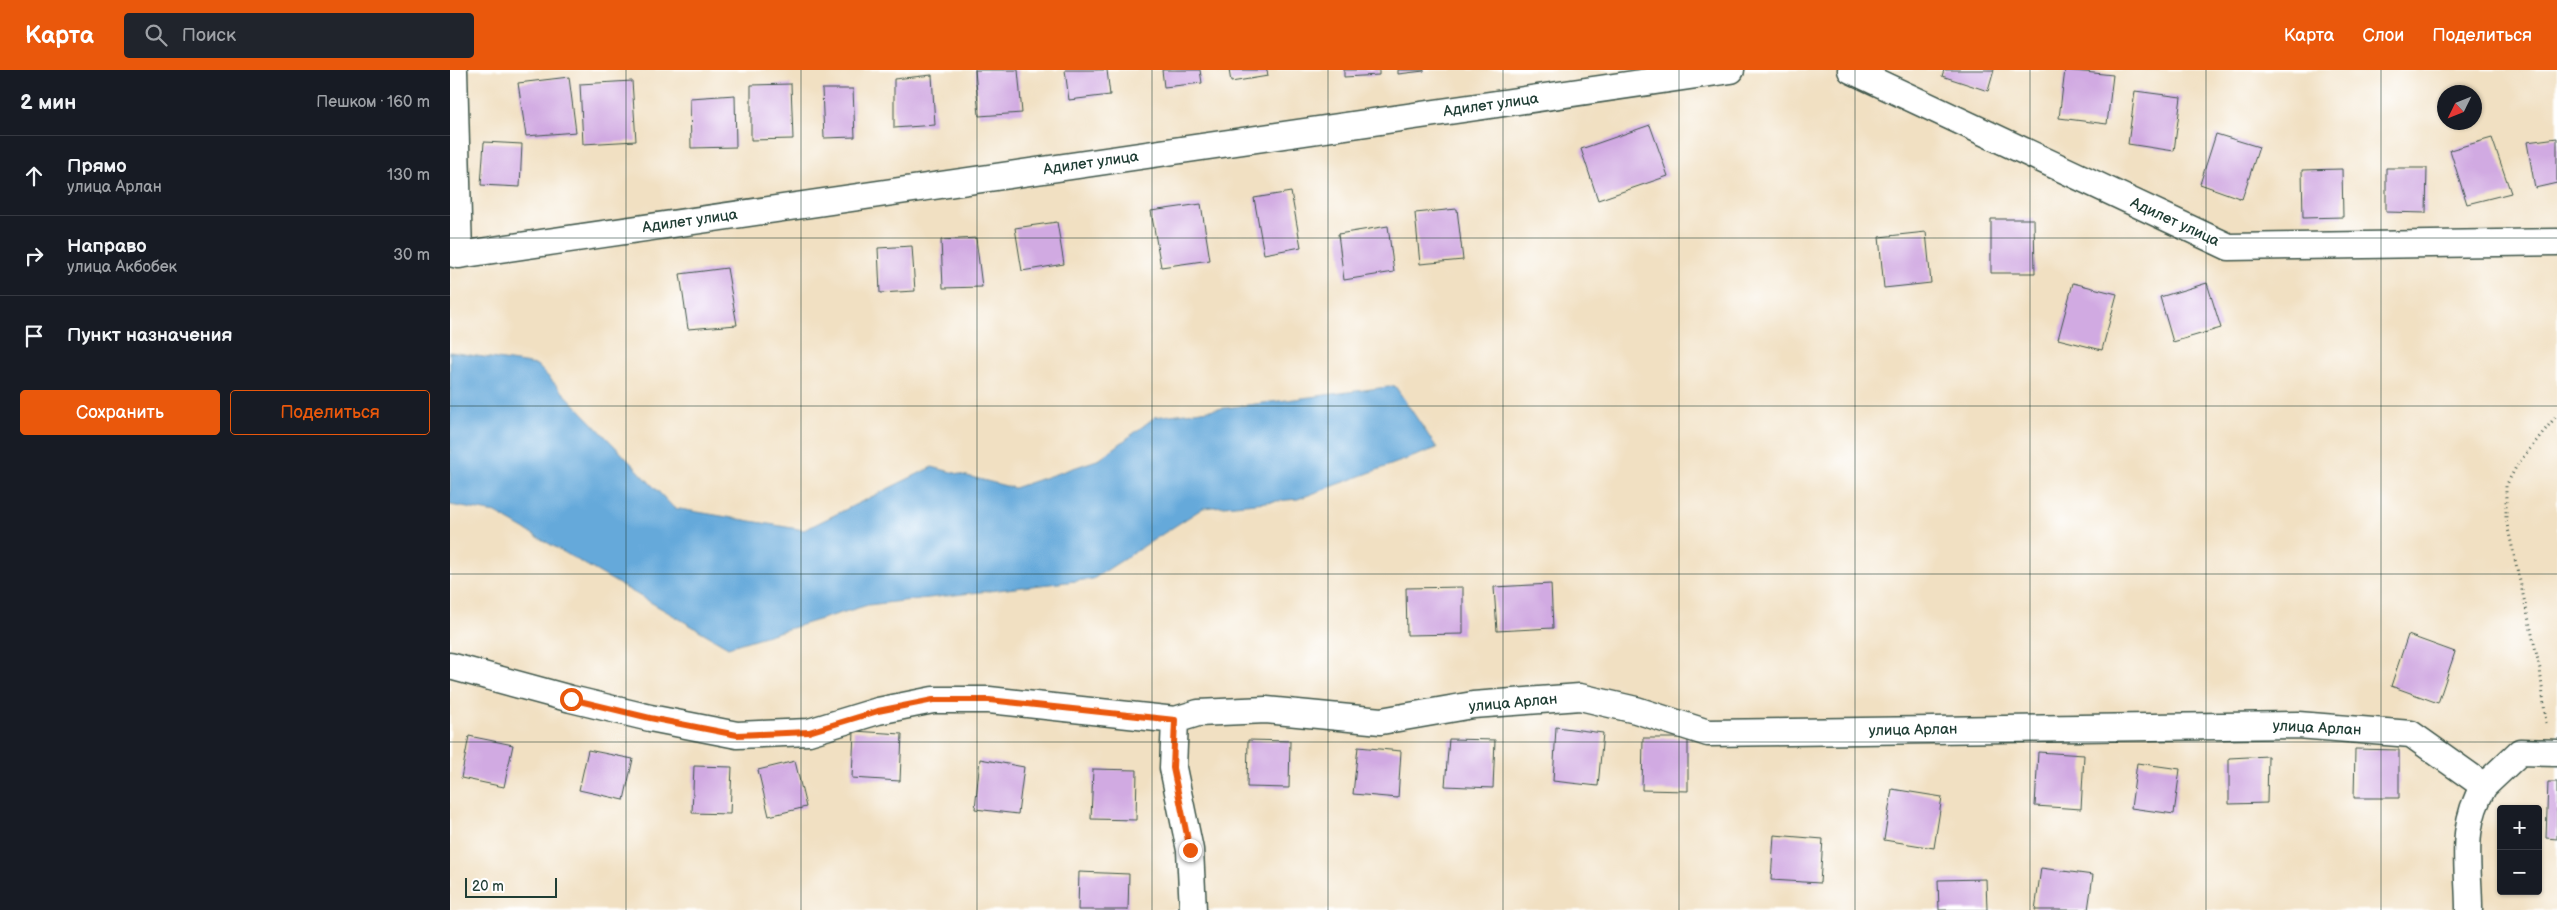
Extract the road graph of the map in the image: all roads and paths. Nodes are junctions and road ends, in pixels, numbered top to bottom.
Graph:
1 (454, 70) edge
2 (1731, 70) edge
3 (1851, 70) edge
4 (2557, 242) edge
5 (454, 254) edge
6 (2557, 415) edge
7 (450, 666) edge
8 (1175, 720) junction
9 (2553, 752) edge
10 (2484, 786) junction
11 (1193, 910) edge
12 (2469, 910) edge

1 - 5 street
2 - 5 street, Адилет улица
3 - 4 street, Адилет улица
6 - 9 path
7 - 8 street, улица Арлан
8 - 10 street, улица Арлан
8 - 11 street
9 - 10 street
10 - 12 street

